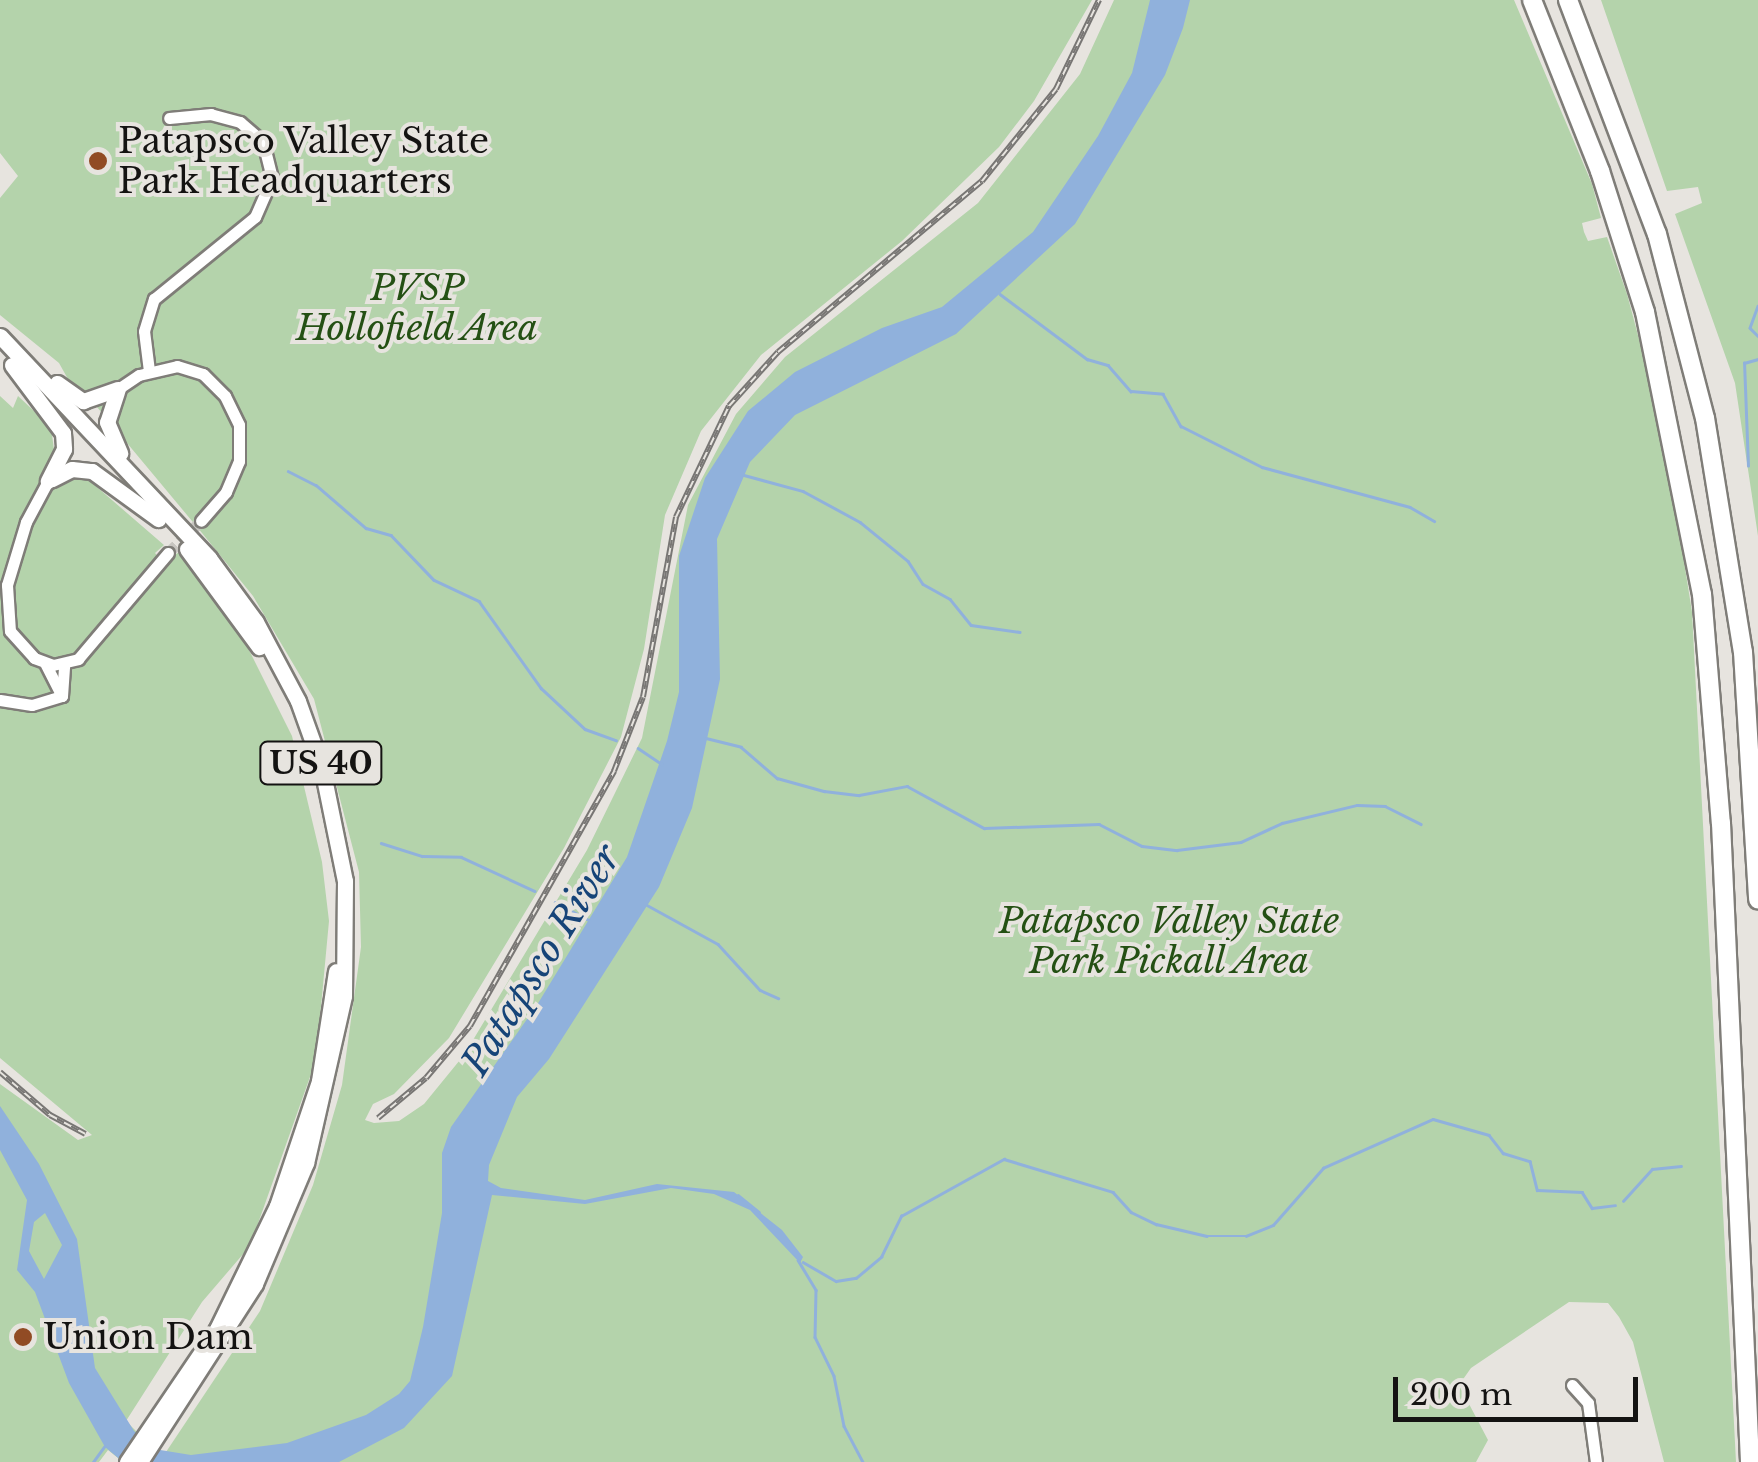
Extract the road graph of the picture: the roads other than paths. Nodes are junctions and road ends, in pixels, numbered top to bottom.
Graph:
1 (1532, 0) edge
2 (1568, 0) edge
3 (169, 118) dead end
4 (6, 350) edge
5 (149, 371) junction
6 (118, 390) junction
7 (48, 481) junction
8 (145, 490) junction
9 (158, 518) junction
10 (201, 521) tunnel mouth
11 (168, 552) tunnel mouth
12 (45, 663) junction
13 (64, 665) junction
14 (62, 696) junction
15 (0, 700) edge
16 (1758, 900) edge
17 (1572, 1385) dead end
18 (177, 1398) junction
19 (126, 1462) edge
20 (140, 1462) edge
21 (1596, 1462) edge
22 (1750, 1462) edge

1 - 22 highway
2 - 16 highway
3 - 5 street
4 - 6 main road
4 - 7 main road
4 - 8 main road, US 40
4 - 9 main road, US 40
5 - 6 street
5 - 10 street
6 - 8 main road
7 - 9 main road
7 - 12 street
8 - 18 main road, US 40
9 - 18 main road, US 40
11 - 13 street
12 - 13 street
12 - 14 street
13 - 14 street
14 - 15 street
17 - 21 street
18 - 19 main road, US 40
18 - 20 main road, US 40

